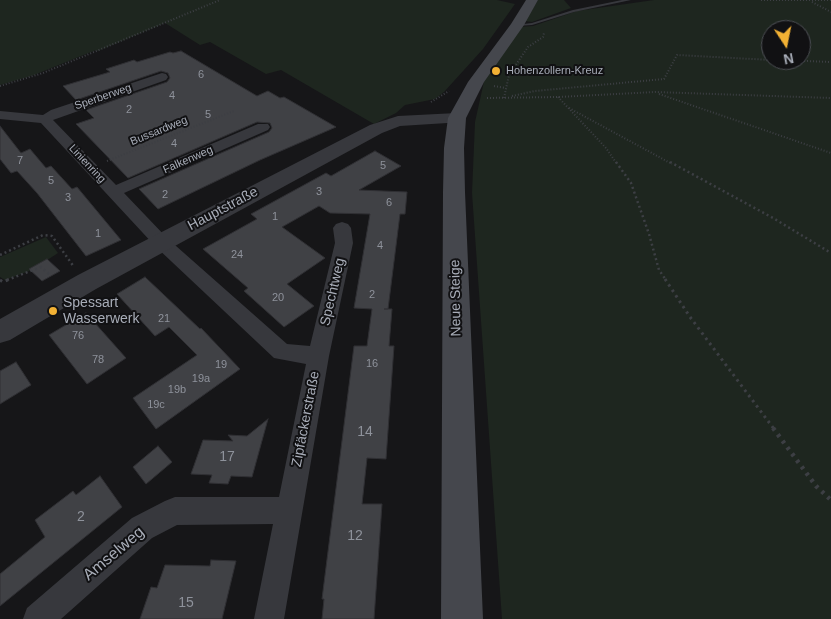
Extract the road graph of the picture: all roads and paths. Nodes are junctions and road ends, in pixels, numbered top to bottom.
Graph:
1 (220, 0) edge
2 (532, 0) edge
3 (629, 0) edge
4 (761, 0) edge
5 (810, 0) edge
6 (831, 0) edge
7 (831, 12) edge
8 (544, 20) junction
9 (517, 25) junction
10 (761, 59) edge
11 (811, 61) edge
12 (831, 62) edge
13 (162, 77) dead end
14 (0, 86) edge
15 (655, 92) junction
16 (558, 97) junction
17 (504, 98) junction
18 (831, 98) edge
19 (566, 107) junction
20 (234, 111) dead end
21 (0, 116) edge
22 (457, 118) junction
23 (46, 119) junction
24 (263, 127) dead end
25 (831, 154) edge
26 (90, 168) junction
27 (113, 192) junction
28 (342, 228) dead end
29 (161, 242) junction
30 (831, 253) edge
31 (0, 255) edge
32 (72, 263) dead end
33 (49, 274) dead end
34 (0, 280) edge
35 (0, 332) edge
36 (318, 356) junction
37 (831, 500) edge
38 (289, 510) junction
39 (38, 619) edge
40 (269, 619) edge
41 (462, 619) edge

1 - 14 path
2 - 9 main road, Neue Steige
3 - 8 lane
4 - 5 path
5 - 6 path
5 - 7 path
8 - 9 lane
8 - 17 path
9 - 22 main road, Neue Steige
10 - 17 path
11 - 12 path
13 - 23 street, Sperberweg
15 - 16 path
15 - 18 path
15 - 25 path
16 - 17 path
16 - 19 path
19 - 30 path
19 - 37 path
20 - 26 path, Bussardweg
21 - 23 street
22 - 29 street, Hauptstraße
22 - 41 main road, Neue Steige
23 - 26 street, Linienring
24 - 27 street, Falkenweg
26 - 27 street, Linienring
27 - 29 street, Linienring
28 - 36 street, Spechtweg
29 - 35 street, Hauptstraße
29 - 36 street, Zipfäckerstraße
31 - 32 path
33 - 34 path
36 - 38 street, Zipfäckerstraße
38 - 39 street, Amselweg
38 - 40 street, Zipfäckerstraße

